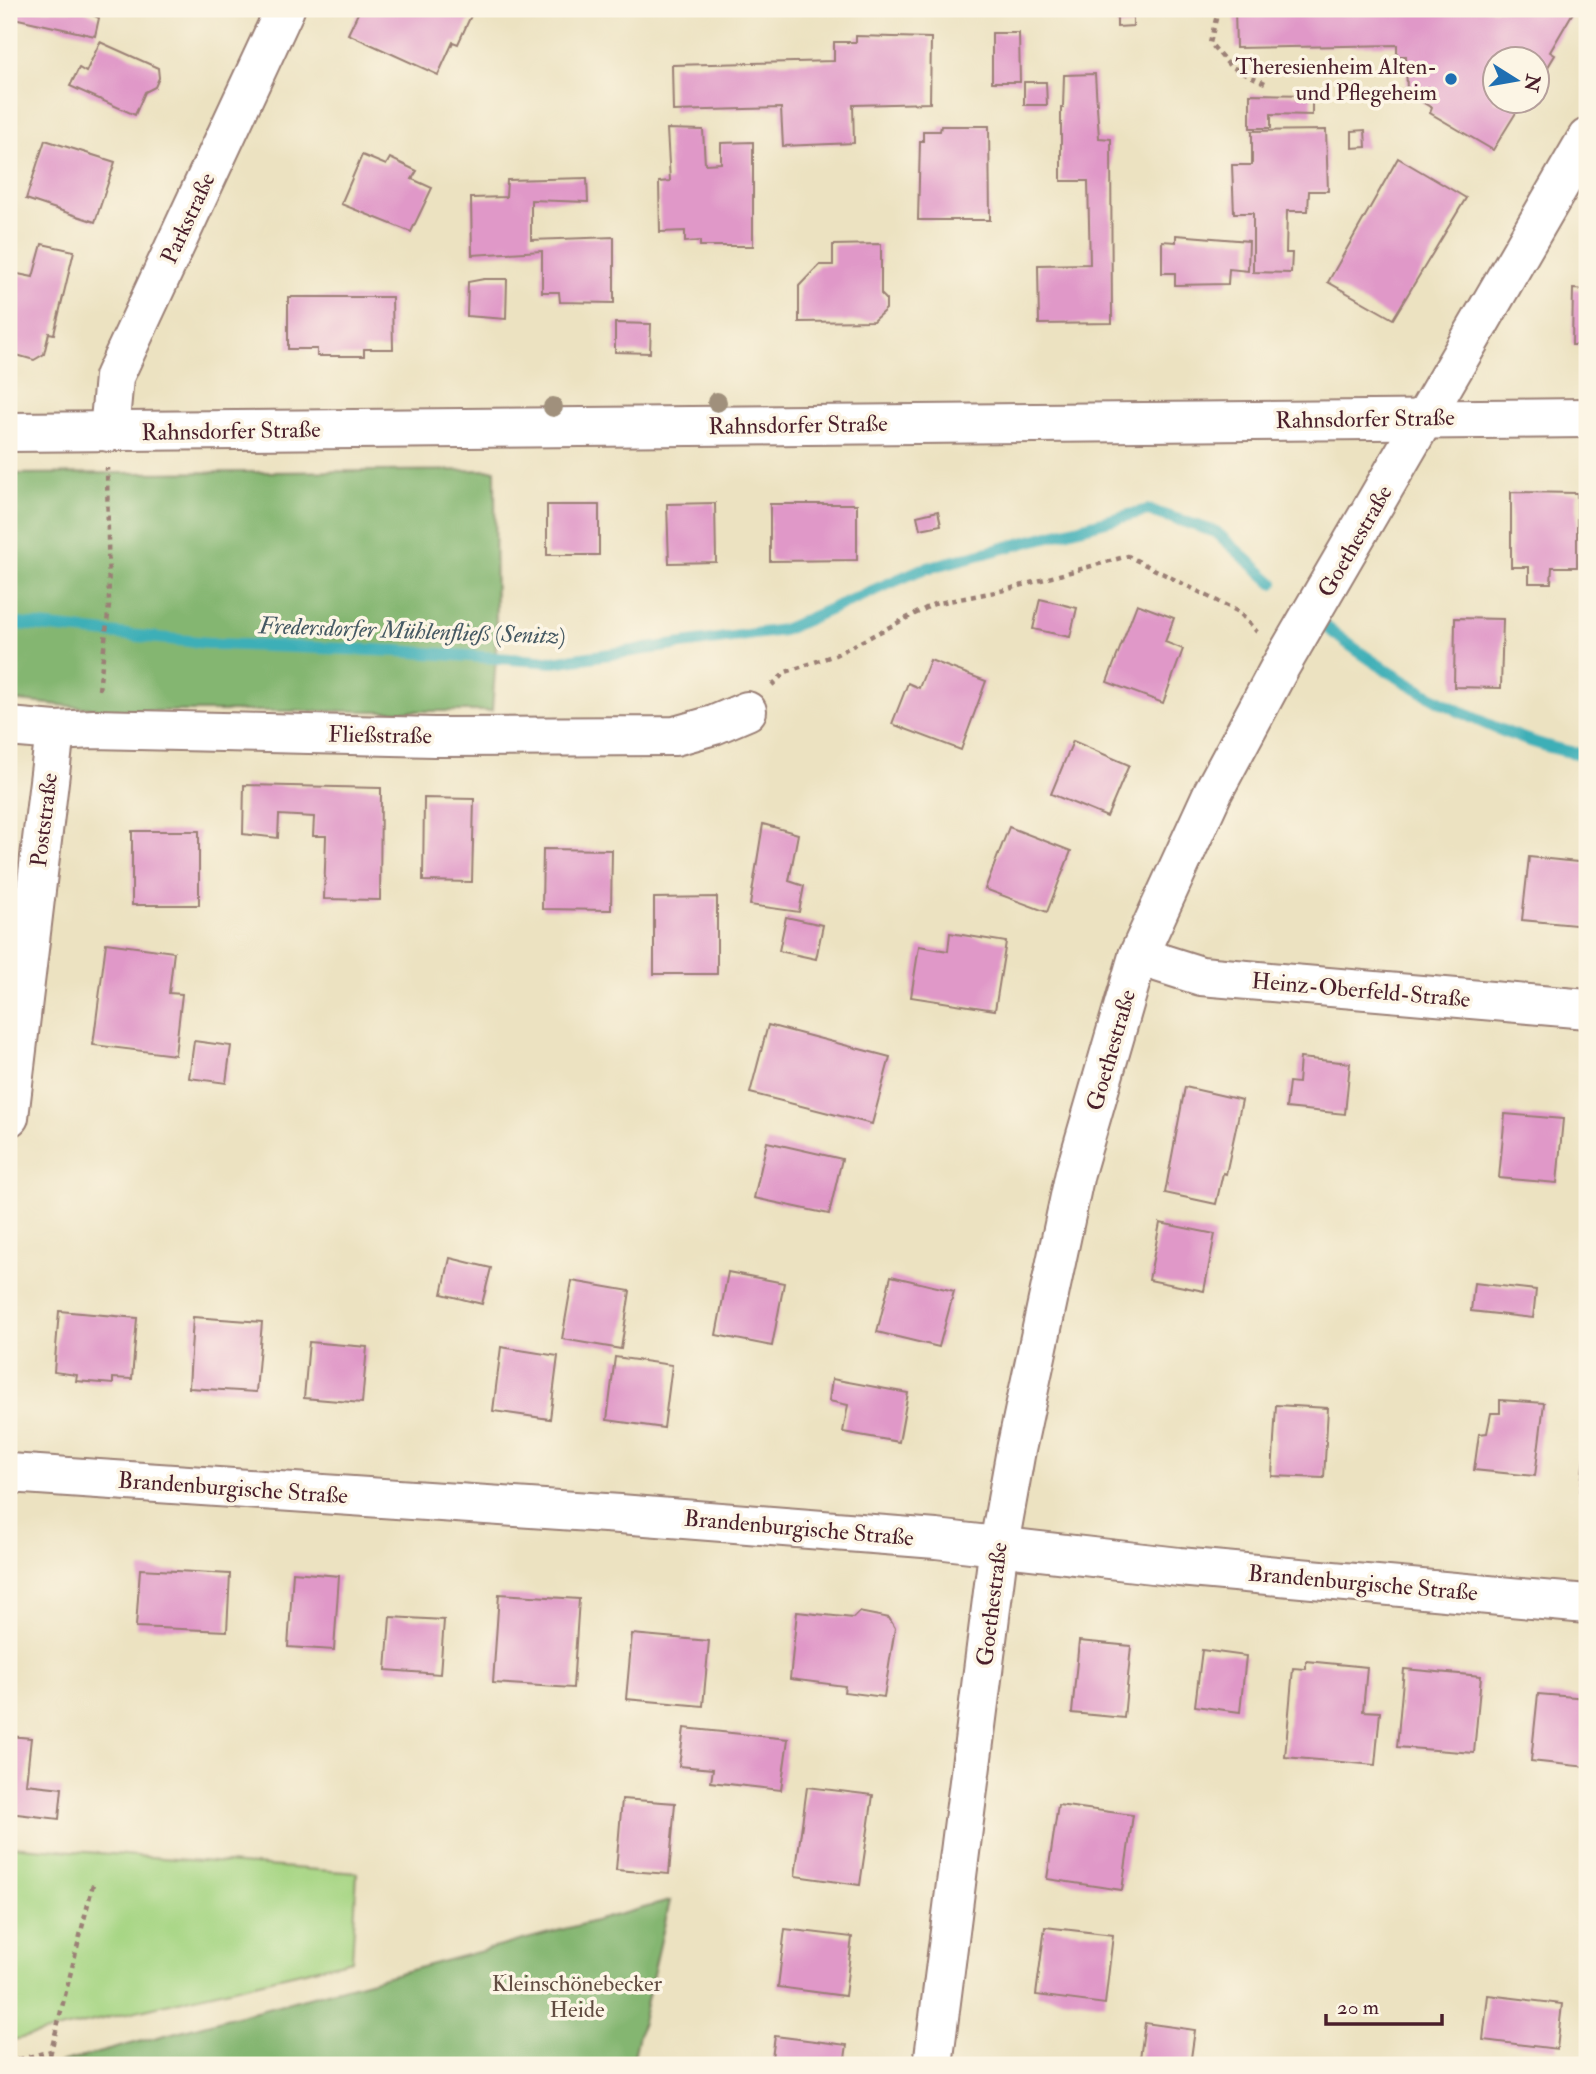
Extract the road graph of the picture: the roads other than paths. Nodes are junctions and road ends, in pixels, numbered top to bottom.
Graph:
1 (285, 9) edge
2 (1587, 138) edge
3 (1424, 418) junction
4 (1587, 418) edge
5 (9, 432) edge
6 (108, 449) junction
7 (747, 711) road end
8 (9, 727) edge
9 (55, 732) junction
10 (1139, 956) junction
11 (1587, 1009) edge
12 (9, 1117) edge
13 (9, 1473) edge
14 (999, 1545) junction
15 (1587, 1604) edge
16 (933, 2065) edge

1 - 6 street, Parkstraße
2 - 3 street, Goethestraße
3 - 4 street, Rahnsdorfer Straße
3 - 6 street, Rahnsdorfer Straße
3 - 10 street, Goethestraße
5 - 6 street, Rahnsdorfer Straße
7 - 9 street, Fließstraße
8 - 9 street, Fließstraße
9 - 12 street, Poststraße
10 - 11 street, Heinz-Oberfeld-Straße
10 - 14 street, Goethestraße
13 - 14 street, Brandenburgische Straße
14 - 15 street, Brandenburgische Straße
14 - 16 street, Goethestraße

